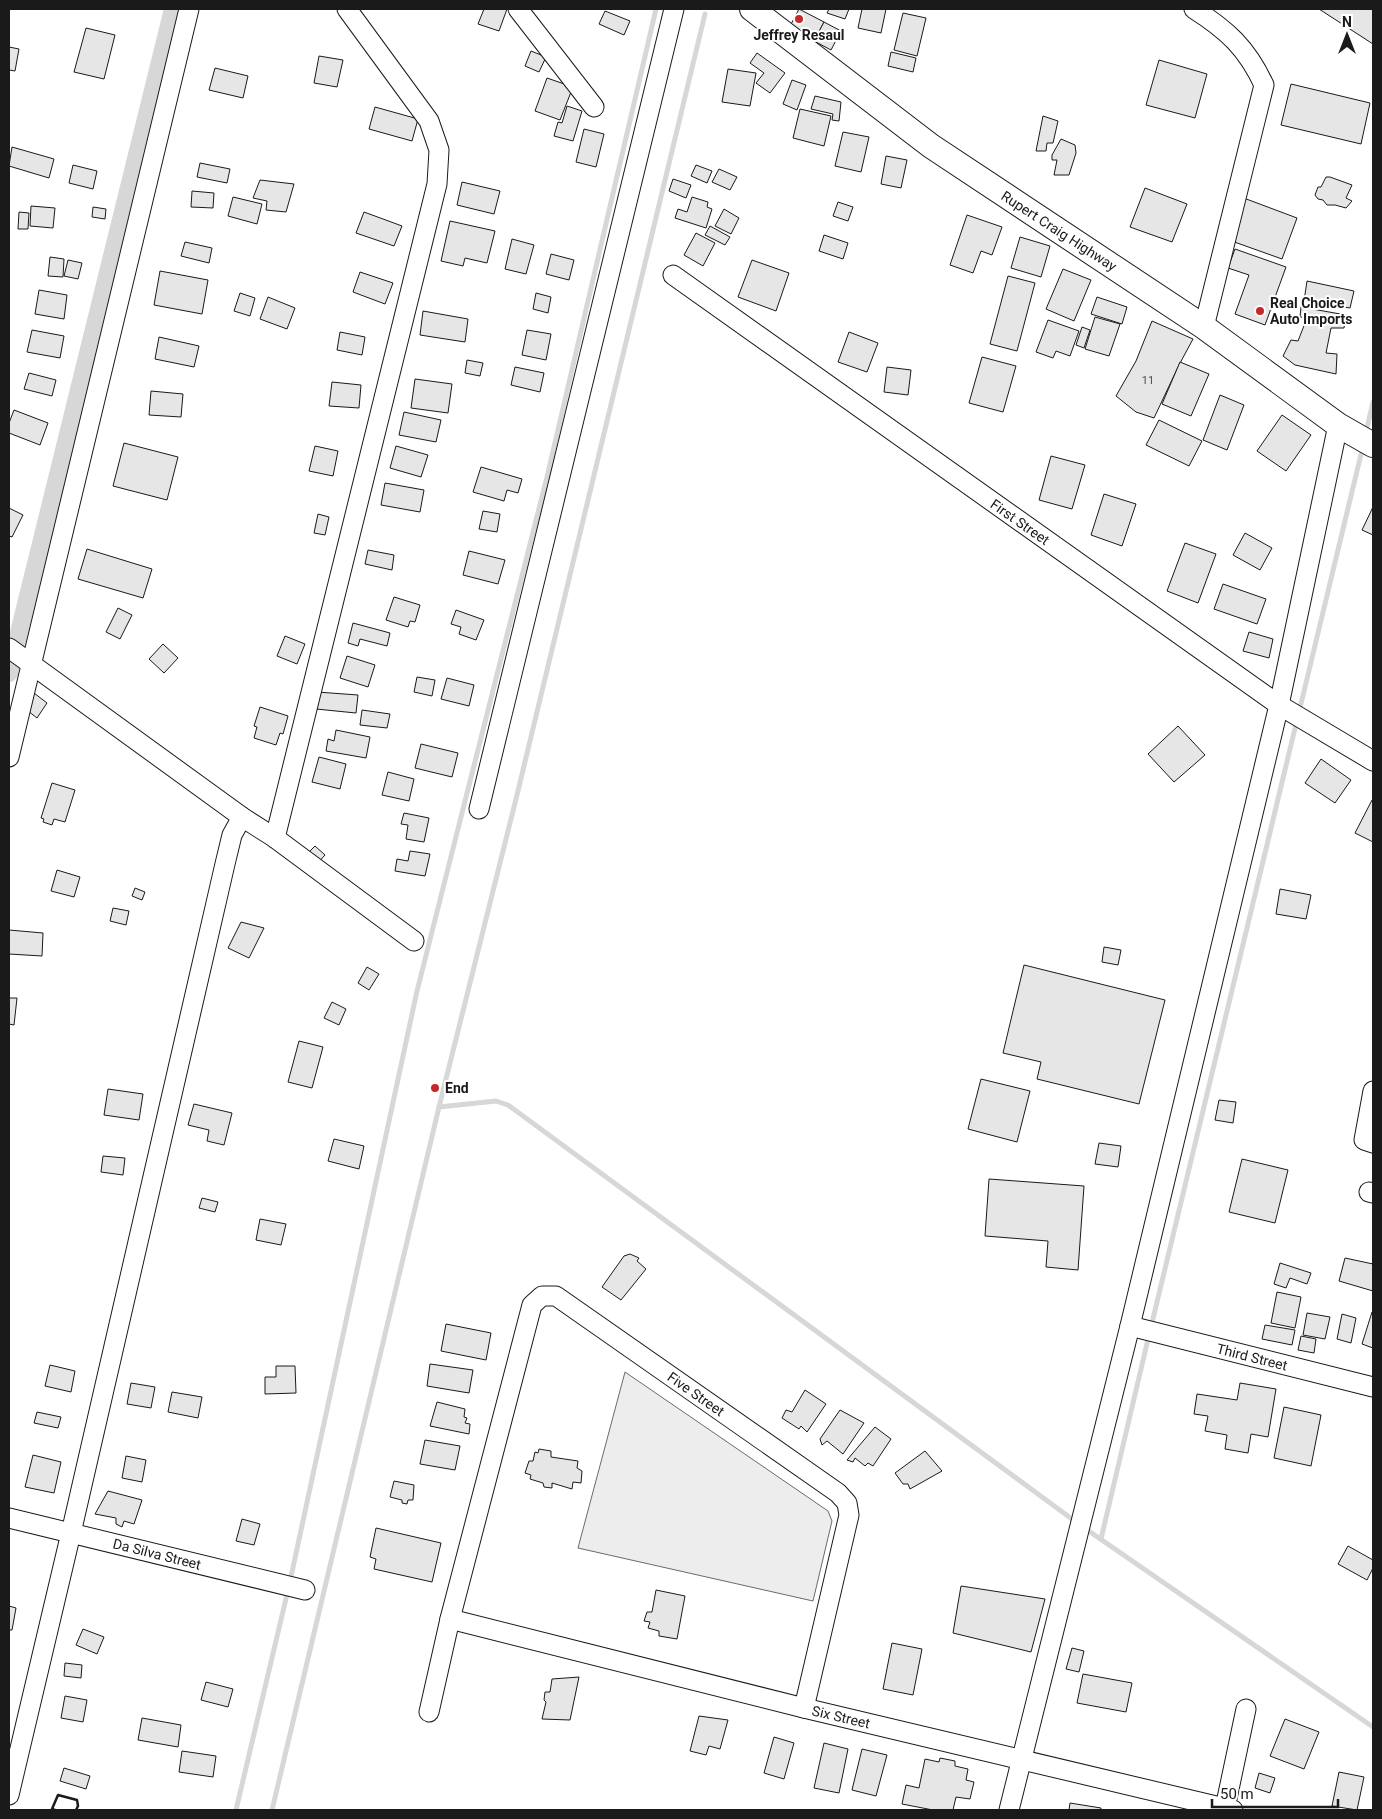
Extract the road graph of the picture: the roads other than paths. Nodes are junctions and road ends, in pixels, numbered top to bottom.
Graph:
1 (189, 9) edge
2 (346, 9) edge
3 (518, 9) edge
4 (674, 9) edge
5 (752, 9) edge
6 (1194, 9) edge
7 (594, 108) dead end
8 (673, 275) dead end
9 (1204, 327) junction
10 (1338, 424) junction
11 (1373, 445) edge
12 (9, 648) edge
13 (31, 664) junction
14 (1279, 706) junction
15 (9, 757) edge
16 (1373, 761) edge
17 (479, 809) dead end
18 (242, 817) junction
19 (275, 838) junction
20 (414, 941) dead end
21 (1373, 1091) edge
22 (1368, 1141) edge
23 (1130, 1326) junction
24 (1373, 1387) edge
25 (9, 1518) edge
26 (71, 1533) junction
27 (305, 1590) dead end
28 (450, 1620) junction
29 (804, 1708) junction
30 (1246, 1709) dead end
31 (429, 1712) dead end
32 (1021, 1759) junction
33 (9, 1795) edge
34 (1229, 1809) edge
35 (1009, 1810) edge

1 - 13 street
2 - 19 street
3 - 7 street
4 - 17 street
5 - 9 main road, Rupert Craig Highway
6 - 9 street
8 - 14 street, First Street
9 - 10 main road, Rupert Craig Highway
10 - 11 main road, Rupert Craig Highway
10 - 14 street
12 - 13 street
13 - 15 street
13 - 18 street
14 - 16 street, First Street
14 - 23 street
18 - 19 street
18 - 26 street
19 - 20 street
21 - 22 street
23 - 24 street, Third Street
23 - 32 street
25 - 26 street, Da Silva Street
26 - 27 street, Da Silva Street
26 - 33 street
28 - 29 street, Six Street
28 - 29 street, Five Street
28 - 31 street
29 - 32 street, Six Street
30 - 34 street
32 - 34 street, Six Street
32 - 35 street

